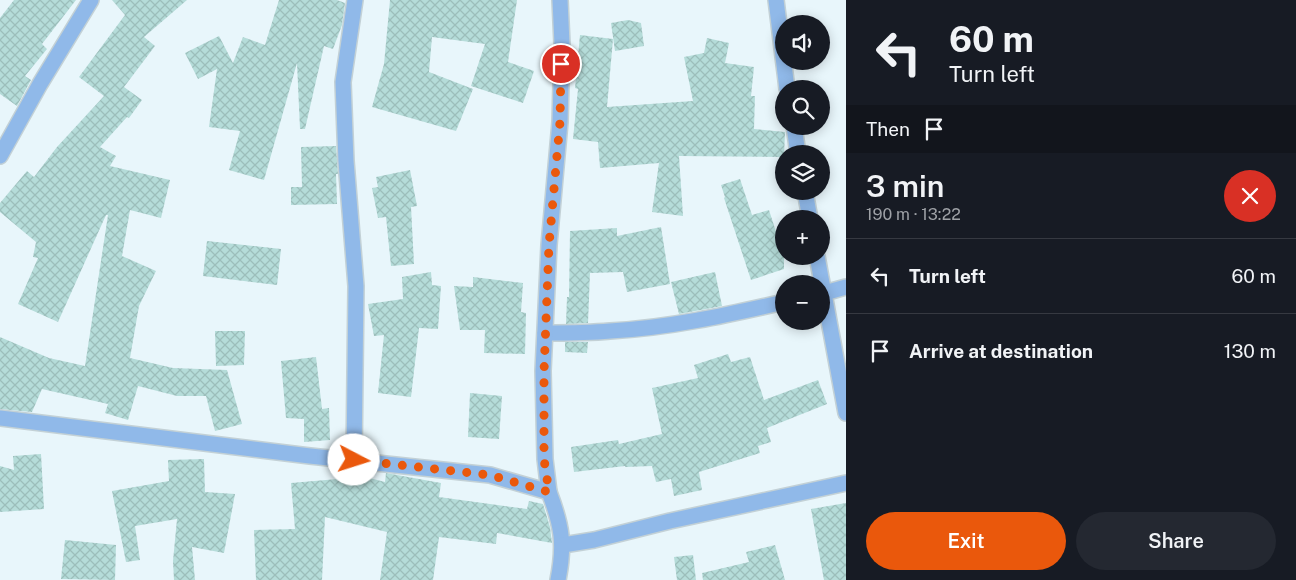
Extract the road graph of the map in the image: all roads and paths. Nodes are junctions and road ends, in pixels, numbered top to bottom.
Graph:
1 (91, 0) edge
2 (355, 0) edge
3 (560, 0) edge
4 (776, 0) edge
5 (786, 80) edge
6 (0, 156) edge
7 (846, 287) edge
8 (830, 292) edge
9 (775, 304) edge
10 (830, 330) edge
11 (545, 334) junction
12 (846, 413) edge
13 (0, 418) edge
14 (354, 460) junction
15 (846, 483) edge
16 (549, 492) junction
17 (563, 545) junction
18 (558, 580) edge

1 - 6 street
2 - 14 street
3 - 11 street
4 - 5 street
7 - 8 street
9 - 11 street
10 - 12 street
11 - 16 street
13 - 14 street
14 - 16 street
15 - 17 street
16 - 17 street
17 - 18 street

